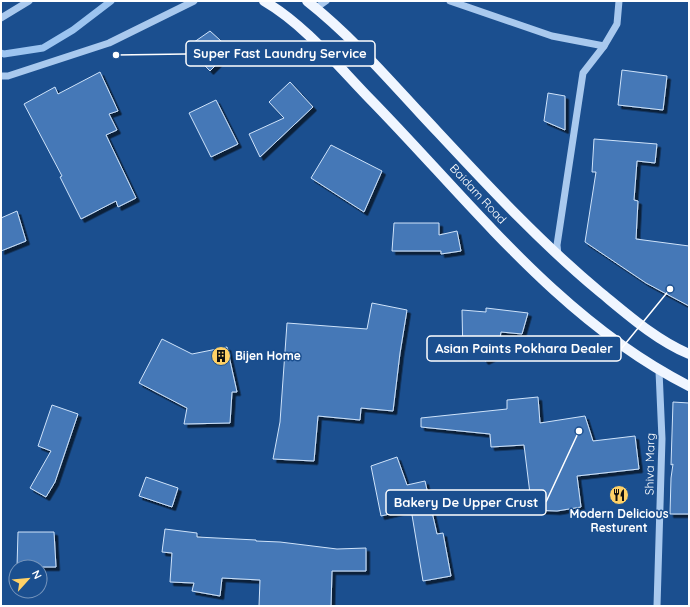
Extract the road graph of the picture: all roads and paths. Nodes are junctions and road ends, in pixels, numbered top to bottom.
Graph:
1 (29, 1) edge
2 (194, 1) edge
3 (264, 1) edge
4 (306, 1) edge
5 (326, 1) edge
6 (450, 1) edge
7 (619, 1) edge
8 (316, 8) junction
9 (1, 18) edge
10 (604, 46) junction
11 (1, 76) edge
12 (558, 255) junction
13 (689, 354) edge
14 (660, 371) junction
15 (689, 386) edge
16 (657, 606) edge

1 - 9 street
2 - 11 street
3 - 14 main road, Baidam Road
4 - 8 main road, Baidam Road
5 - 8 street
6 - 10 street
7 - 10 street
8 - 12 main road, Baidam Road
10 - 12 street
12 - 13 main road, Baidam Road
14 - 15 main road, Baidam Road
14 - 16 street, Shiva Marg

